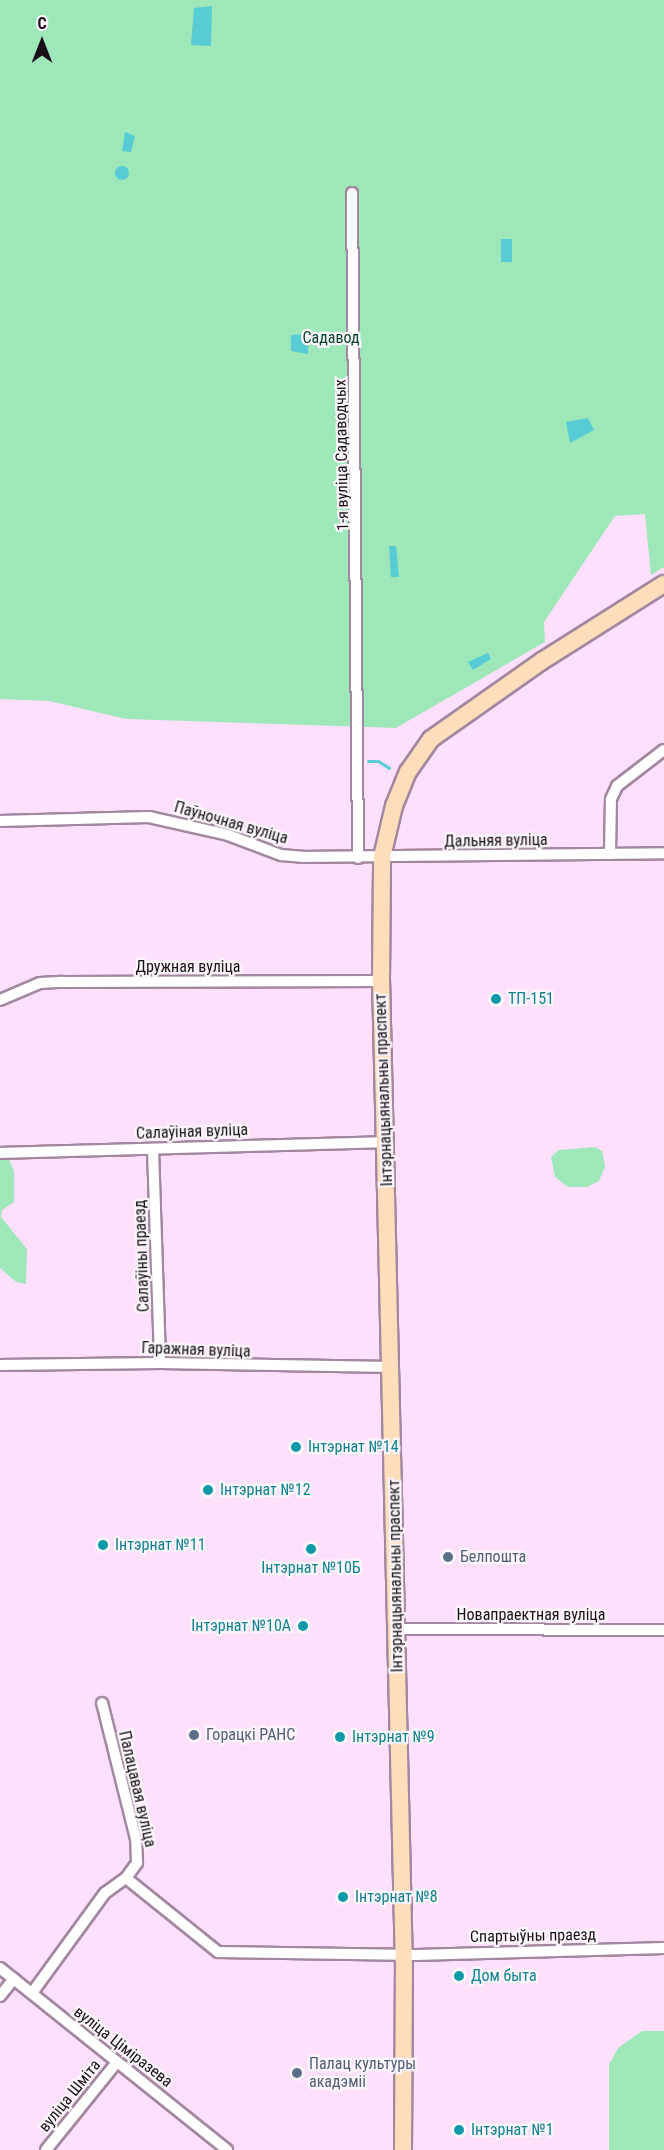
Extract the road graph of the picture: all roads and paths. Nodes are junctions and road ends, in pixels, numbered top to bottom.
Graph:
1 (352, 193) dead end
2 (664, 584) edge
3 (664, 750) edge
4 (0, 821) edge
5 (664, 853) edge
6 (610, 854) junction
7 (382, 857) junction
8 (358, 858) junction
9 (381, 981) junction
10 (0, 1000) edge
11 (385, 1142) junction
12 (153, 1149) junction
13 (0, 1153) edge
14 (160, 1363) junction
15 (0, 1365) edge
16 (391, 1367) junction
17 (398, 1629) junction
18 (664, 1630) edge
19 (102, 1704) dead end
20 (126, 1878) junction
21 (664, 1948) edge
22 (404, 1955) junction
23 (0, 1968) edge
24 (14, 1979) junction
25 (32, 1993) junction
26 (0, 1996) edge
27 (117, 2062) junction
28 (52, 2148) edge
29 (227, 2150) edge
30 (403, 2150) edge

1 - 8 street, 1-я вуліца Садаводчых
2 - 7 main road, Інтэрнацыянальны праспект
3 - 6 street
4 - 8 street, Паўночная вуліца
5 - 6 street, Дальняя вуліца
6 - 7 street, Дальняя вуліца
7 - 8 street, Паўночная вуліца
7 - 9 main road, Інтэрнацыянальны праспект
9 - 10 street, Дружная вуліца
9 - 11 main road, Інтэрнацыянальны праспект
11 - 12 street, Салаўіная вуліца
11 - 16 main road, Інтэрнацыянальны праспект
12 - 13 street, Салаўіная вуліца
12 - 14 street, Салаўіны праезд
14 - 15 street, Гаражная вуліца
14 - 16 street, Гаражная вуліца
16 - 17 main road, Інтэрнацыянальны праспект
17 - 18 street, Новапраектная вуліца
17 - 22 main road, Інтэрнацыянальны праспект
19 - 20 street, Палацавая вуліца
20 - 22 street, Спартыўны праезд
20 - 25 street
21 - 22 street, Спартыўны праезд
22 - 30 main road, Інтэрнацыянальны праспект
23 - 24 street, вуліца Ціміразева
24 - 25 street, вуліца Ціміразева
24 - 26 street
25 - 27 street, вуліца Ціміразева
27 - 28 street, вуліца Шміта
27 - 29 street, вуліца Ціміразева

